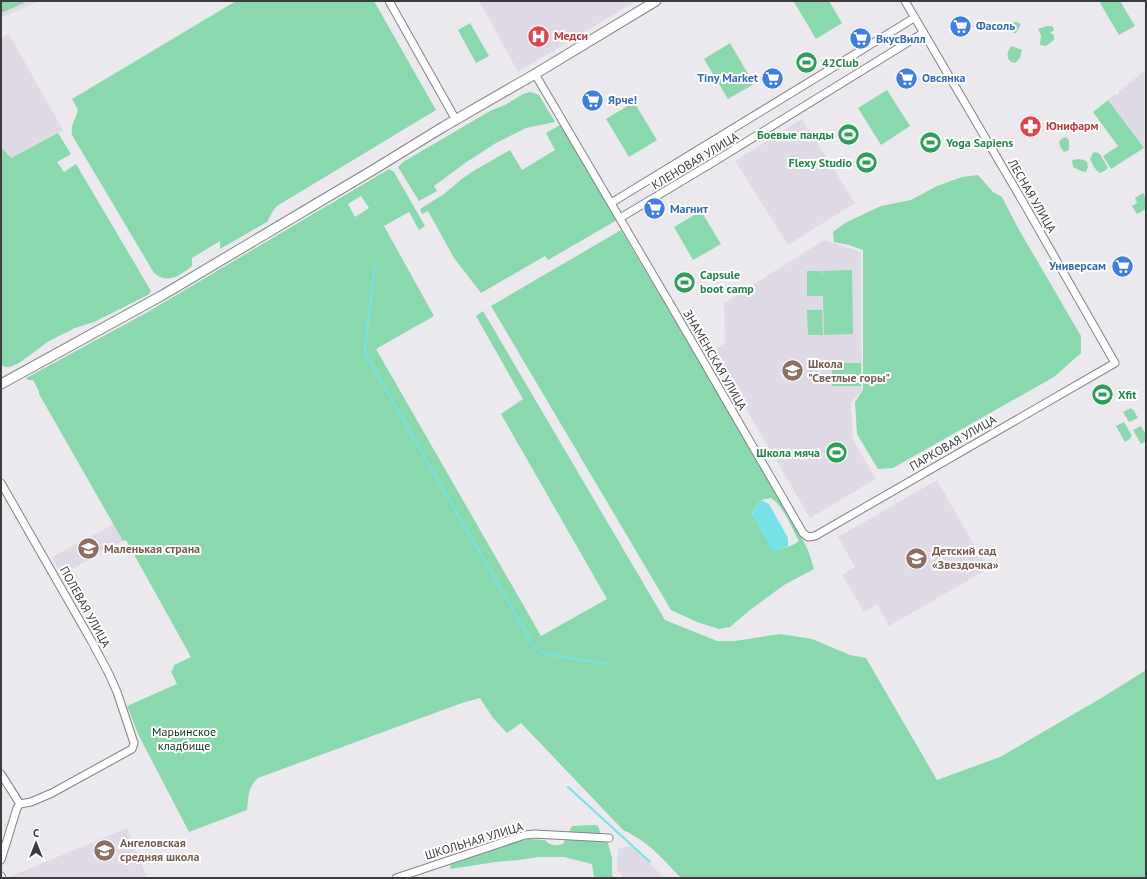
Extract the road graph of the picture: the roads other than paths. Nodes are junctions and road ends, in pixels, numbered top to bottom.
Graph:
1 (389, 1) edge
2 (656, 1) edge
3 (904, 1) edge
4 (914, 18) junction
5 (924, 33) junction
6 (535, 74) junction
7 (456, 120) junction
8 (611, 203) junction
9 (620, 218) junction
10 (1115, 363) joint
11 (1, 384) edge
12 (1, 483) edge
13 (803, 533) joint
14 (1, 774) edge
15 (20, 804) junction
16 (609, 838) dead end
17 (1, 860) edge
18 (396, 878) edge

1 - 7 street
2 - 6 street
3 - 4 street, ЛЕСНАЯ УЛИЦА
4 - 5 street, ЛЕСНАЯ УЛИЦА
4 - 8 street, КЛЕНОВАЯ УЛИЦА
5 - 9 street, КЛЕНОВАЯ УЛИЦА
5 - 10 street, ЛЕСНАЯ УЛИЦА
6 - 7 street
6 - 8 street, ЗНАМЕНСКАЯ УЛИЦА
7 - 11 street
8 - 9 street, ЗНАМЕНСКАЯ УЛИЦА
9 - 13 street, ЗНАМЕНСКАЯ УЛИЦА
10 - 13 street, ПАРКОВАЯ УЛИЦА
12 - 15 street, ПОЛЕВАЯ УЛИЦА
14 - 15 street
15 - 17 street
16 - 18 street, ШКОЛЬНАЯ УЛИЦА

